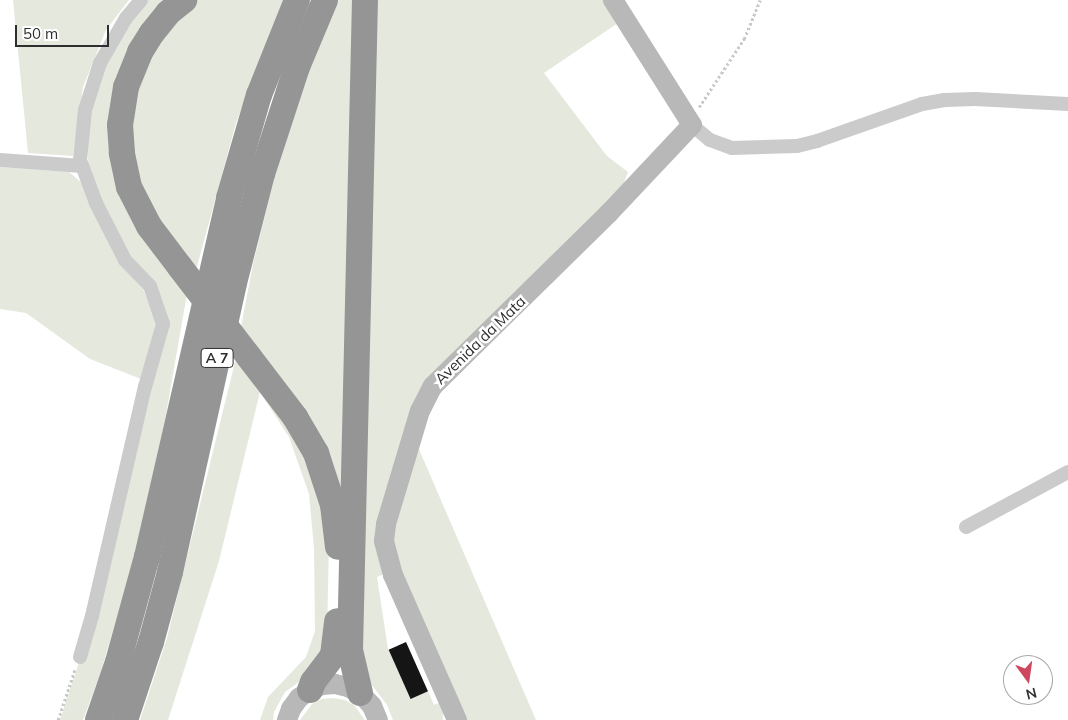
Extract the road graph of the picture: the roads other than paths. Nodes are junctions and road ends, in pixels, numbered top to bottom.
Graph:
1 (141, 0) edge
2 (184, 0) edge
3 (297, 0) edge
4 (325, 0) edge
5 (365, 0) edge
6 (613, 0) edge
7 (1068, 104) edge
8 (691, 123) junction
9 (0, 160) edge
10 (82, 166) junction
11 (1068, 472) edge
12 (966, 527) dead end
13 (80, 657) road end
14 (310, 690) junction
15 (360, 693) junction
16 (98, 720) edge
17 (125, 720) edge
18 (287, 720) edge
19 (378, 720) edge
20 (457, 720) edge

1 - 10 street
2 - 14 highway, bridge
3 - 16 highway, A 7
4 - 17 highway, A 7
5 - 15 highway
6 - 8 street
7 - 8 street
8 - 20 street, Avenida da Mata
9 - 10 street
10 - 13 street
11 - 12 street
14 - 15 street
14 - 18 street
15 - 19 street

